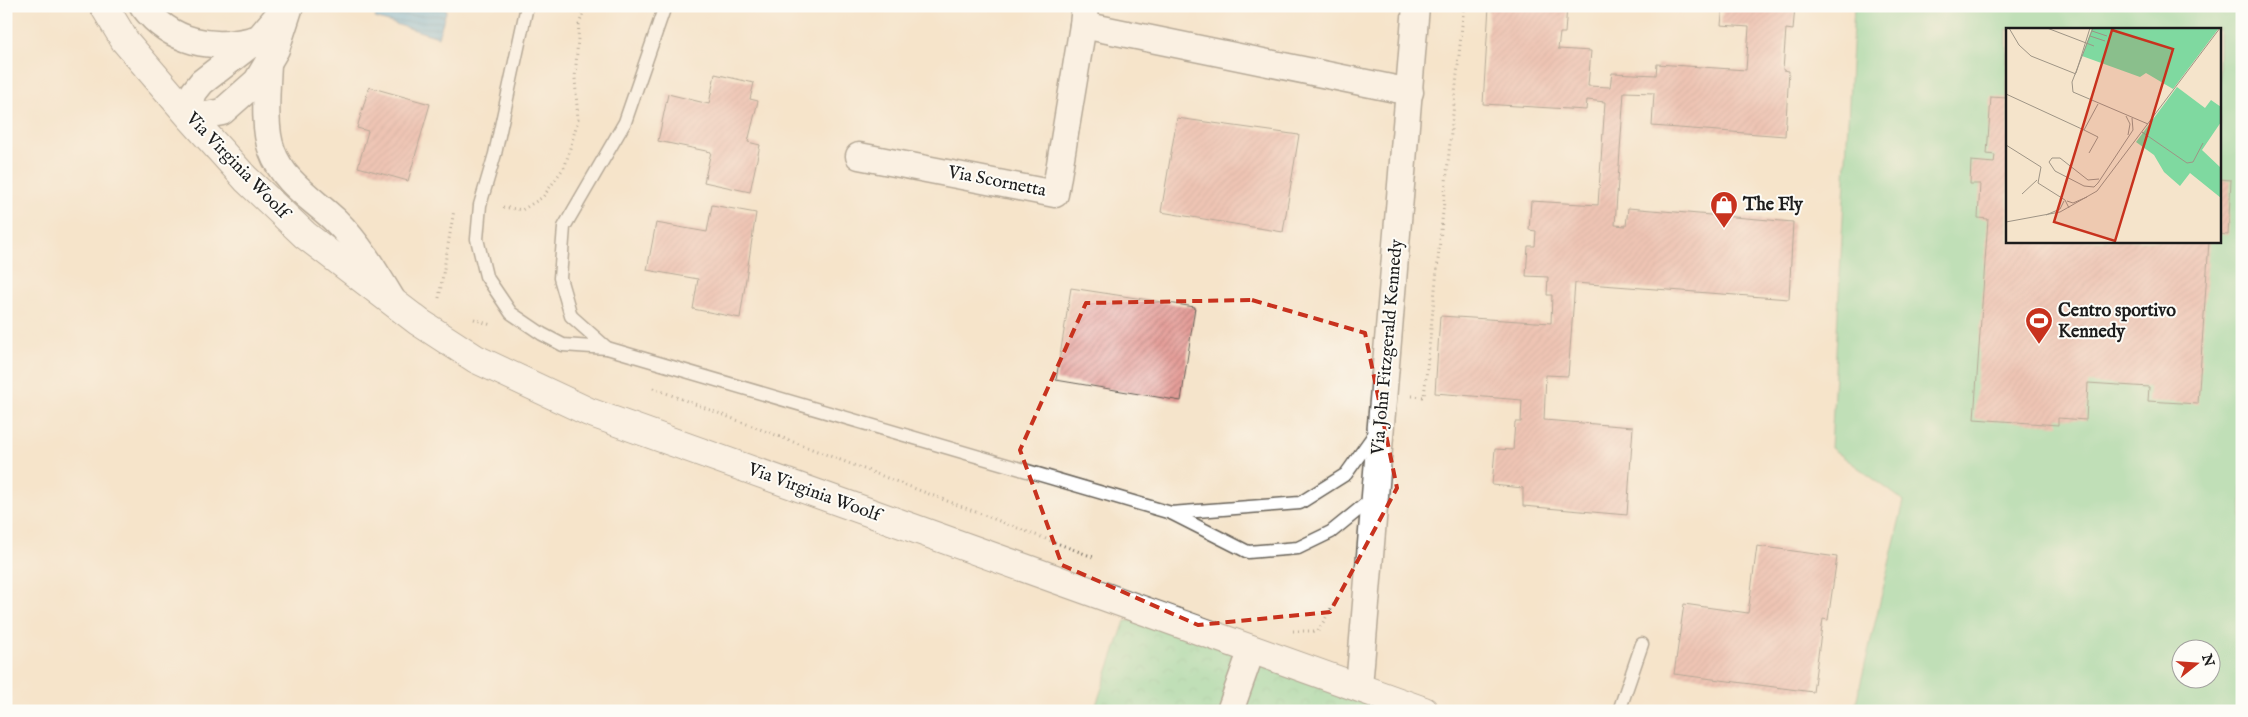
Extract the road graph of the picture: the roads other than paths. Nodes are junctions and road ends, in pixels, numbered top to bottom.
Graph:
1 (104, 6) edge
2 (143, 6) edge
3 (286, 6) edge
4 (290, 6) edge
5 (526, 6) edge
6 (665, 6) edge
7 (1416, 6) edge
8 (1084, 16) edge
9 (259, 38) junction
10 (268, 63) junction
11 (1410, 92) junction
12 (191, 118) junction
13 (859, 156) dead end
14 (393, 302) junction
15 (606, 348) junction
16 (1381, 424) junction
17 (1375, 495) junction
18 (1171, 513) junction
19 (1642, 644) dead end
20 (1252, 649) junction
21 (1359, 687) junction
22 (1230, 711) edge
23 (1424, 711) edge
24 (1619, 711) edge

1 - 12 street, Via Virginia Woolf
2 - 9 street
3 - 9 street
4 - 10 street
5 - 15 lane
6 - 15 lane
7 - 11 street, Via John Fitzgerald Kennedy
8 - 11 street, Via Scornetta
8 - 13 street, Via Scornetta
9 - 12 street
10 - 12 street
10 - 14 street, Via Virginia Woolf
11 - 16 street, Via John Fitzgerald Kennedy
12 - 14 street, Via Virginia Woolf
14 - 20 street, Via Virginia Woolf
15 - 18 lane
16 - 17 street, Via John Fitzgerald Kennedy
16 - 18 lane
17 - 18 lane
17 - 21 street, Via John Fitzgerald Kennedy
19 - 24 lane
20 - 21 street, Via Virginia Woolf
20 - 22 street
21 - 23 street, Via Virginia Woolf

